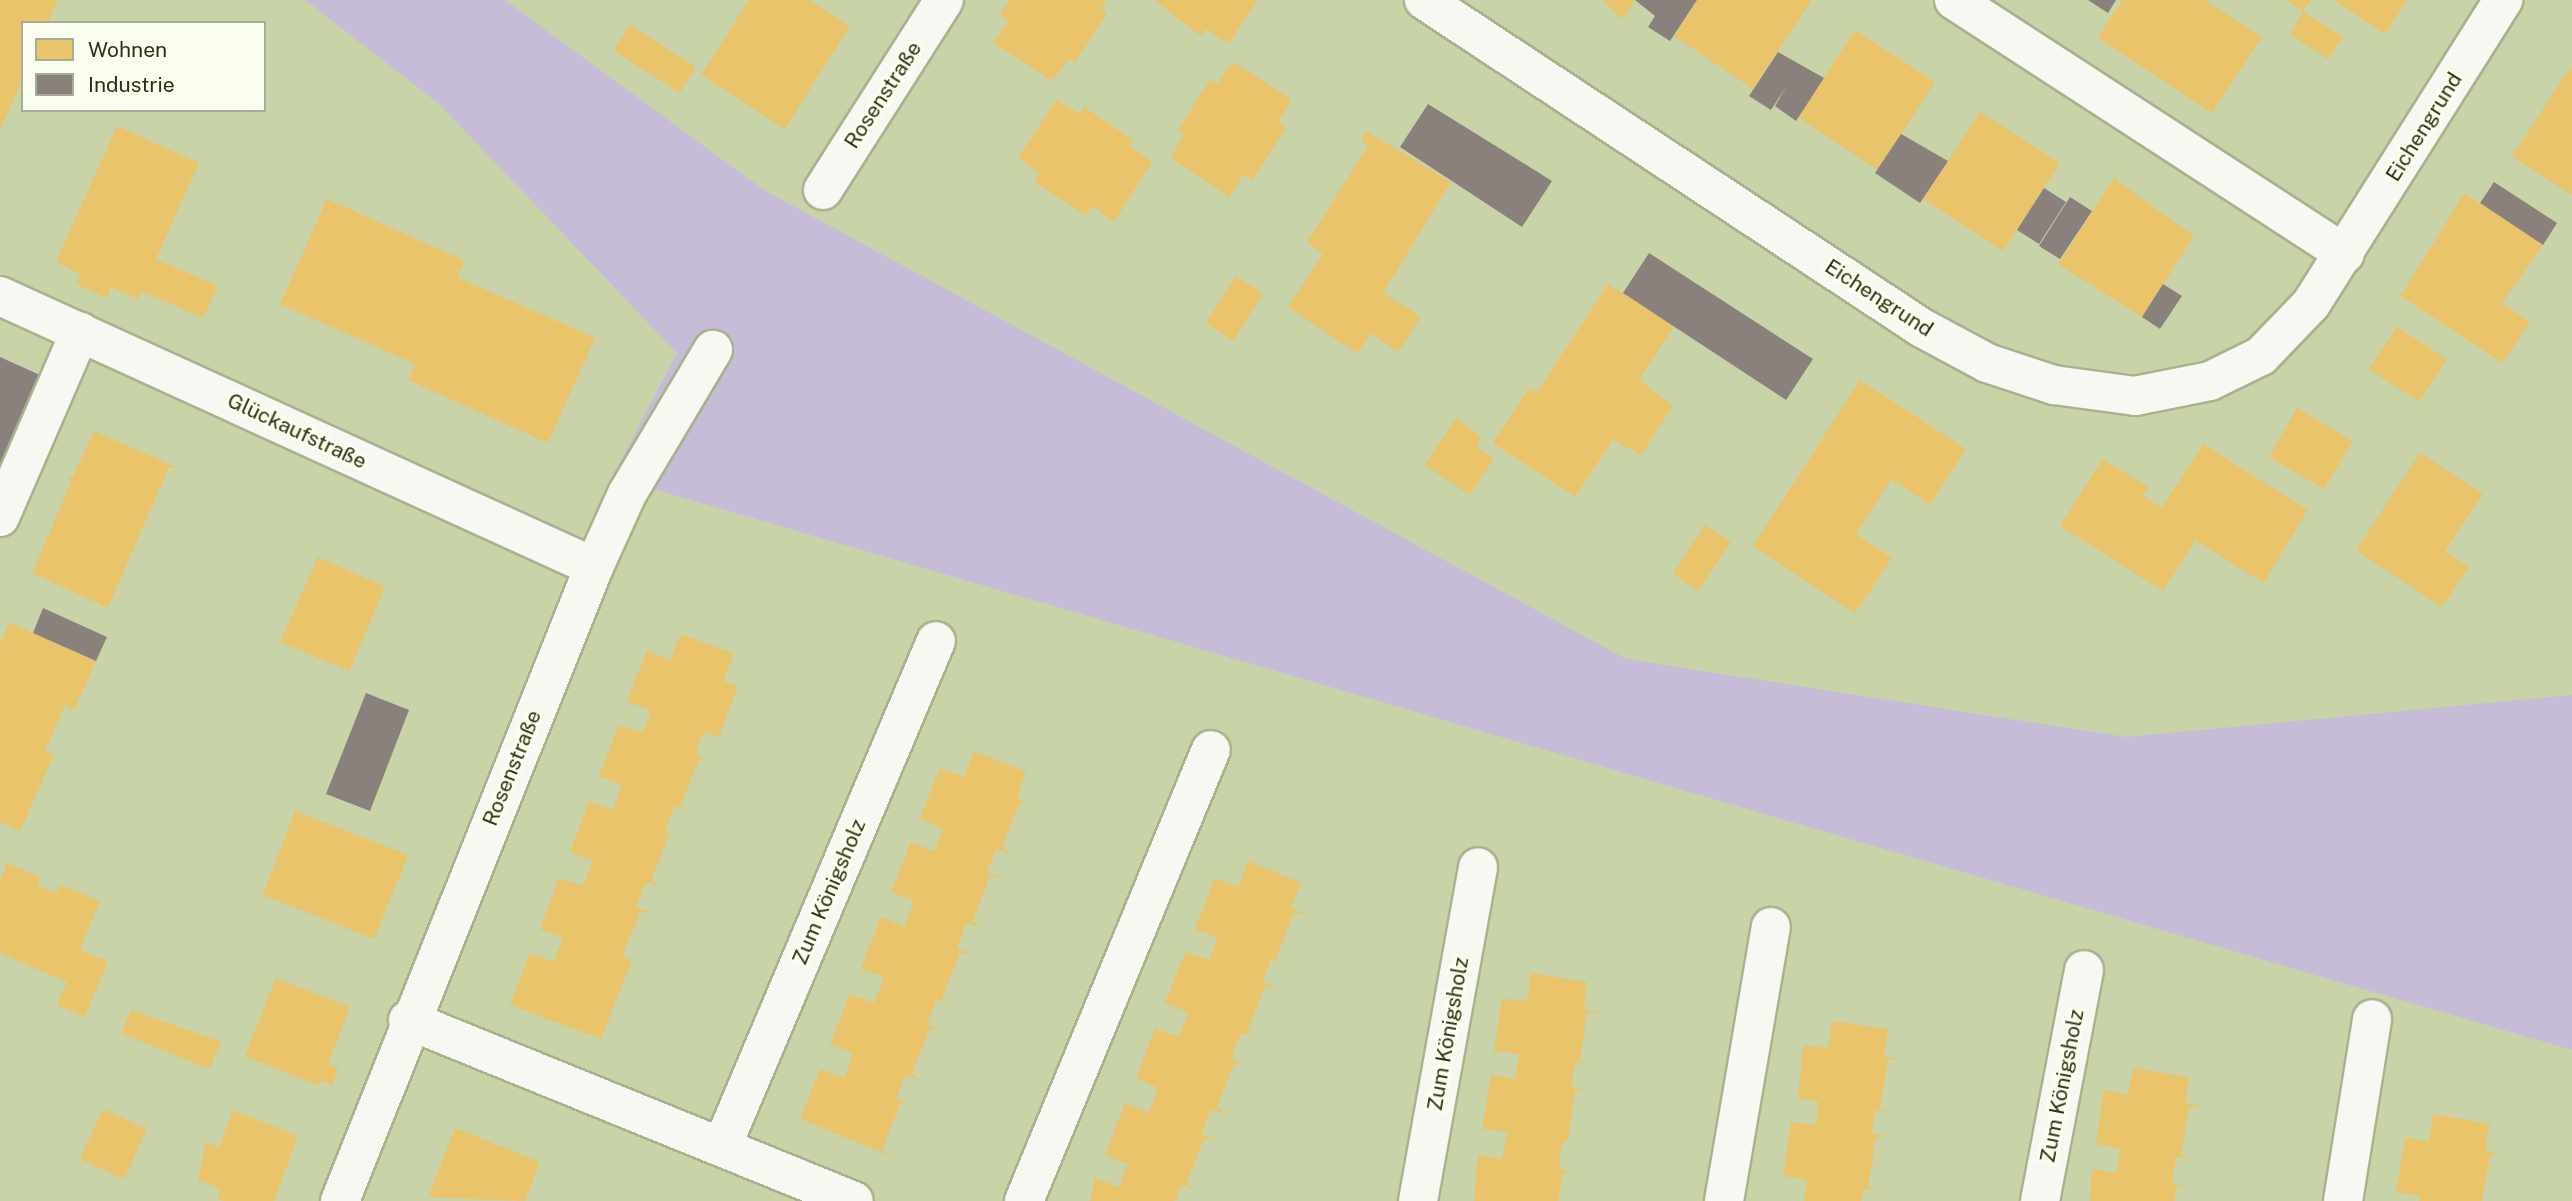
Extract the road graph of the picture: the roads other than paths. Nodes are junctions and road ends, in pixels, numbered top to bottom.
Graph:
1 (944, 0) edge
2 (1424, 0) edge
3 (1954, 0) edge
4 (2503, 0) edge
5 (823, 190) dead end
6 (2345, 254) junction
7 (0, 296) edge
8 (80, 332) junction
9 (713, 350) dead end
10 (0, 517) edge
11 (594, 567) junction
12 (936, 641) dead end
13 (1211, 750) dead end
14 (1478, 867) dead end
15 (1771, 927) dead end
16 (2084, 970) dead end
17 (2372, 1019) dead end
18 (408, 1020) junction
19 (723, 1144) junction
20 (340, 1201) edge
21 (854, 1201) edge
22 (1024, 1201) edge
23 (1418, 1201) edge
24 (1724, 1201) edge
25 (2040, 1201) edge
26 (2343, 1201) edge

1 - 5 street, Rosenstraße
2 - 6 street, Eichengrund
3 - 6 street
4 - 6 street, Eichengrund
7 - 8 street, Glückaufstraße
8 - 10 street
8 - 11 street, Glückaufstraße
9 - 11 street, Rosenstraße
11 - 18 street, Rosenstraße
12 - 19 street, Zum Königsholz
13 - 22 street
14 - 23 street, Zum Königsholz
15 - 24 street
16 - 25 street, Zum Königsholz
17 - 26 street
18 - 19 street
18 - 20 street, Rosenstraße
19 - 21 street

